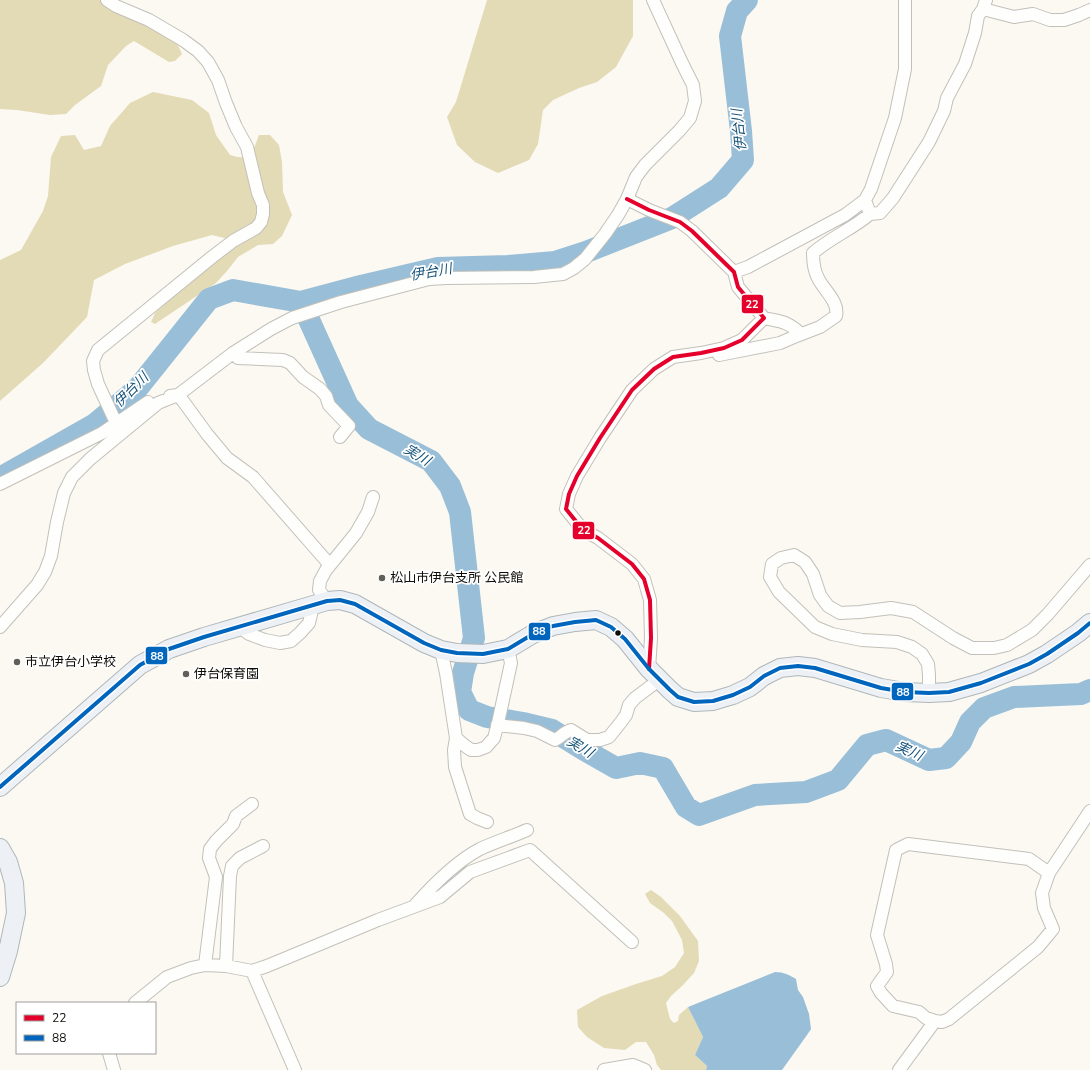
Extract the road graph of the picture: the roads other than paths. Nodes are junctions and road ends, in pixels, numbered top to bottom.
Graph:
1 (106, 0) edge
2 (654, 0) edge
3 (905, 0) edge
4 (984, 4) edge
5 (1090, 10) edge
6 (627, 198) junction
7 (865, 200) junction
8 (870, 214) junction
9 (734, 272) junction
10 (764, 318) junction
11 (801, 334) junction
12 (233, 353) junction
13 (701, 353) junction
14 (178, 395) junction
15 (114, 420) junction
16 (340, 437) dead end
17 (0, 484) edge
18 (373, 497) dead end
19 (1090, 564) edge
20 (330, 565) junction
21 (320, 604) junction
22 (1090, 623) edge
23 (0, 627) edge
24 (240, 627) junction
25 (508, 648) junction
26 (441, 650) junction
27 (654, 675) junction
28 (929, 693) junction
29 (499, 720) junction
30 (456, 738) junction
31 (0, 787) edge
32 (252, 804) dead end
33 (1090, 811) edge
34 (487, 822) dead end
35 (527, 830) dead end
36 (263, 846) dead end
37 (0, 848) edge
38 (1049, 873) junction
39 (415, 906) junction
40 (632, 942) dead end
41 (205, 965) junction
42 (226, 966) junction
43 (252, 971) junction
44 (0, 977) edge
45 (136, 1002) edge
46 (935, 1021) junction
47 (109, 1054) edge
48 (114, 1070) edge
49 (295, 1070) edge
50 (604, 1070) edge
51 (645, 1070) edge
52 (899, 1070) edge

1 - 15 street
2 - 6 street
3 - 7 street
4 - 5 street
4 - 8 street
6 - 9 street
6 - 12 street
7 - 8 street
7 - 9 street
8 - 11 street
9 - 10 street
10 - 11 street
10 - 13 street
11 - 13 street
12 - 14 street
12 - 16 street
13 - 27 street
14 - 15 street
14 - 20 street
14 - 23 street
15 - 17 street
18 - 20 street
19 - 28 street
20 - 21 street
21 - 24 main road
21 - 24 street
21 - 26 main road
22 - 28 main road
24 - 31 main road
25 - 26 main road
25 - 27 main road
25 - 29 street
26 - 30 street
27 - 28 main road
27 - 29 street
29 - 30 street
30 - 34 street
32 - 41 street
33 - 38 street
35 - 39 street
36 - 42 street
37 - 44 main road
38 - 46 street
38 - 46 street
39 - 40 street
39 - 43 street
41 - 42 street
41 - 45 street
42 - 43 street
43 - 49 street
46 - 52 street
47 - 48 street
50 - 51 street

